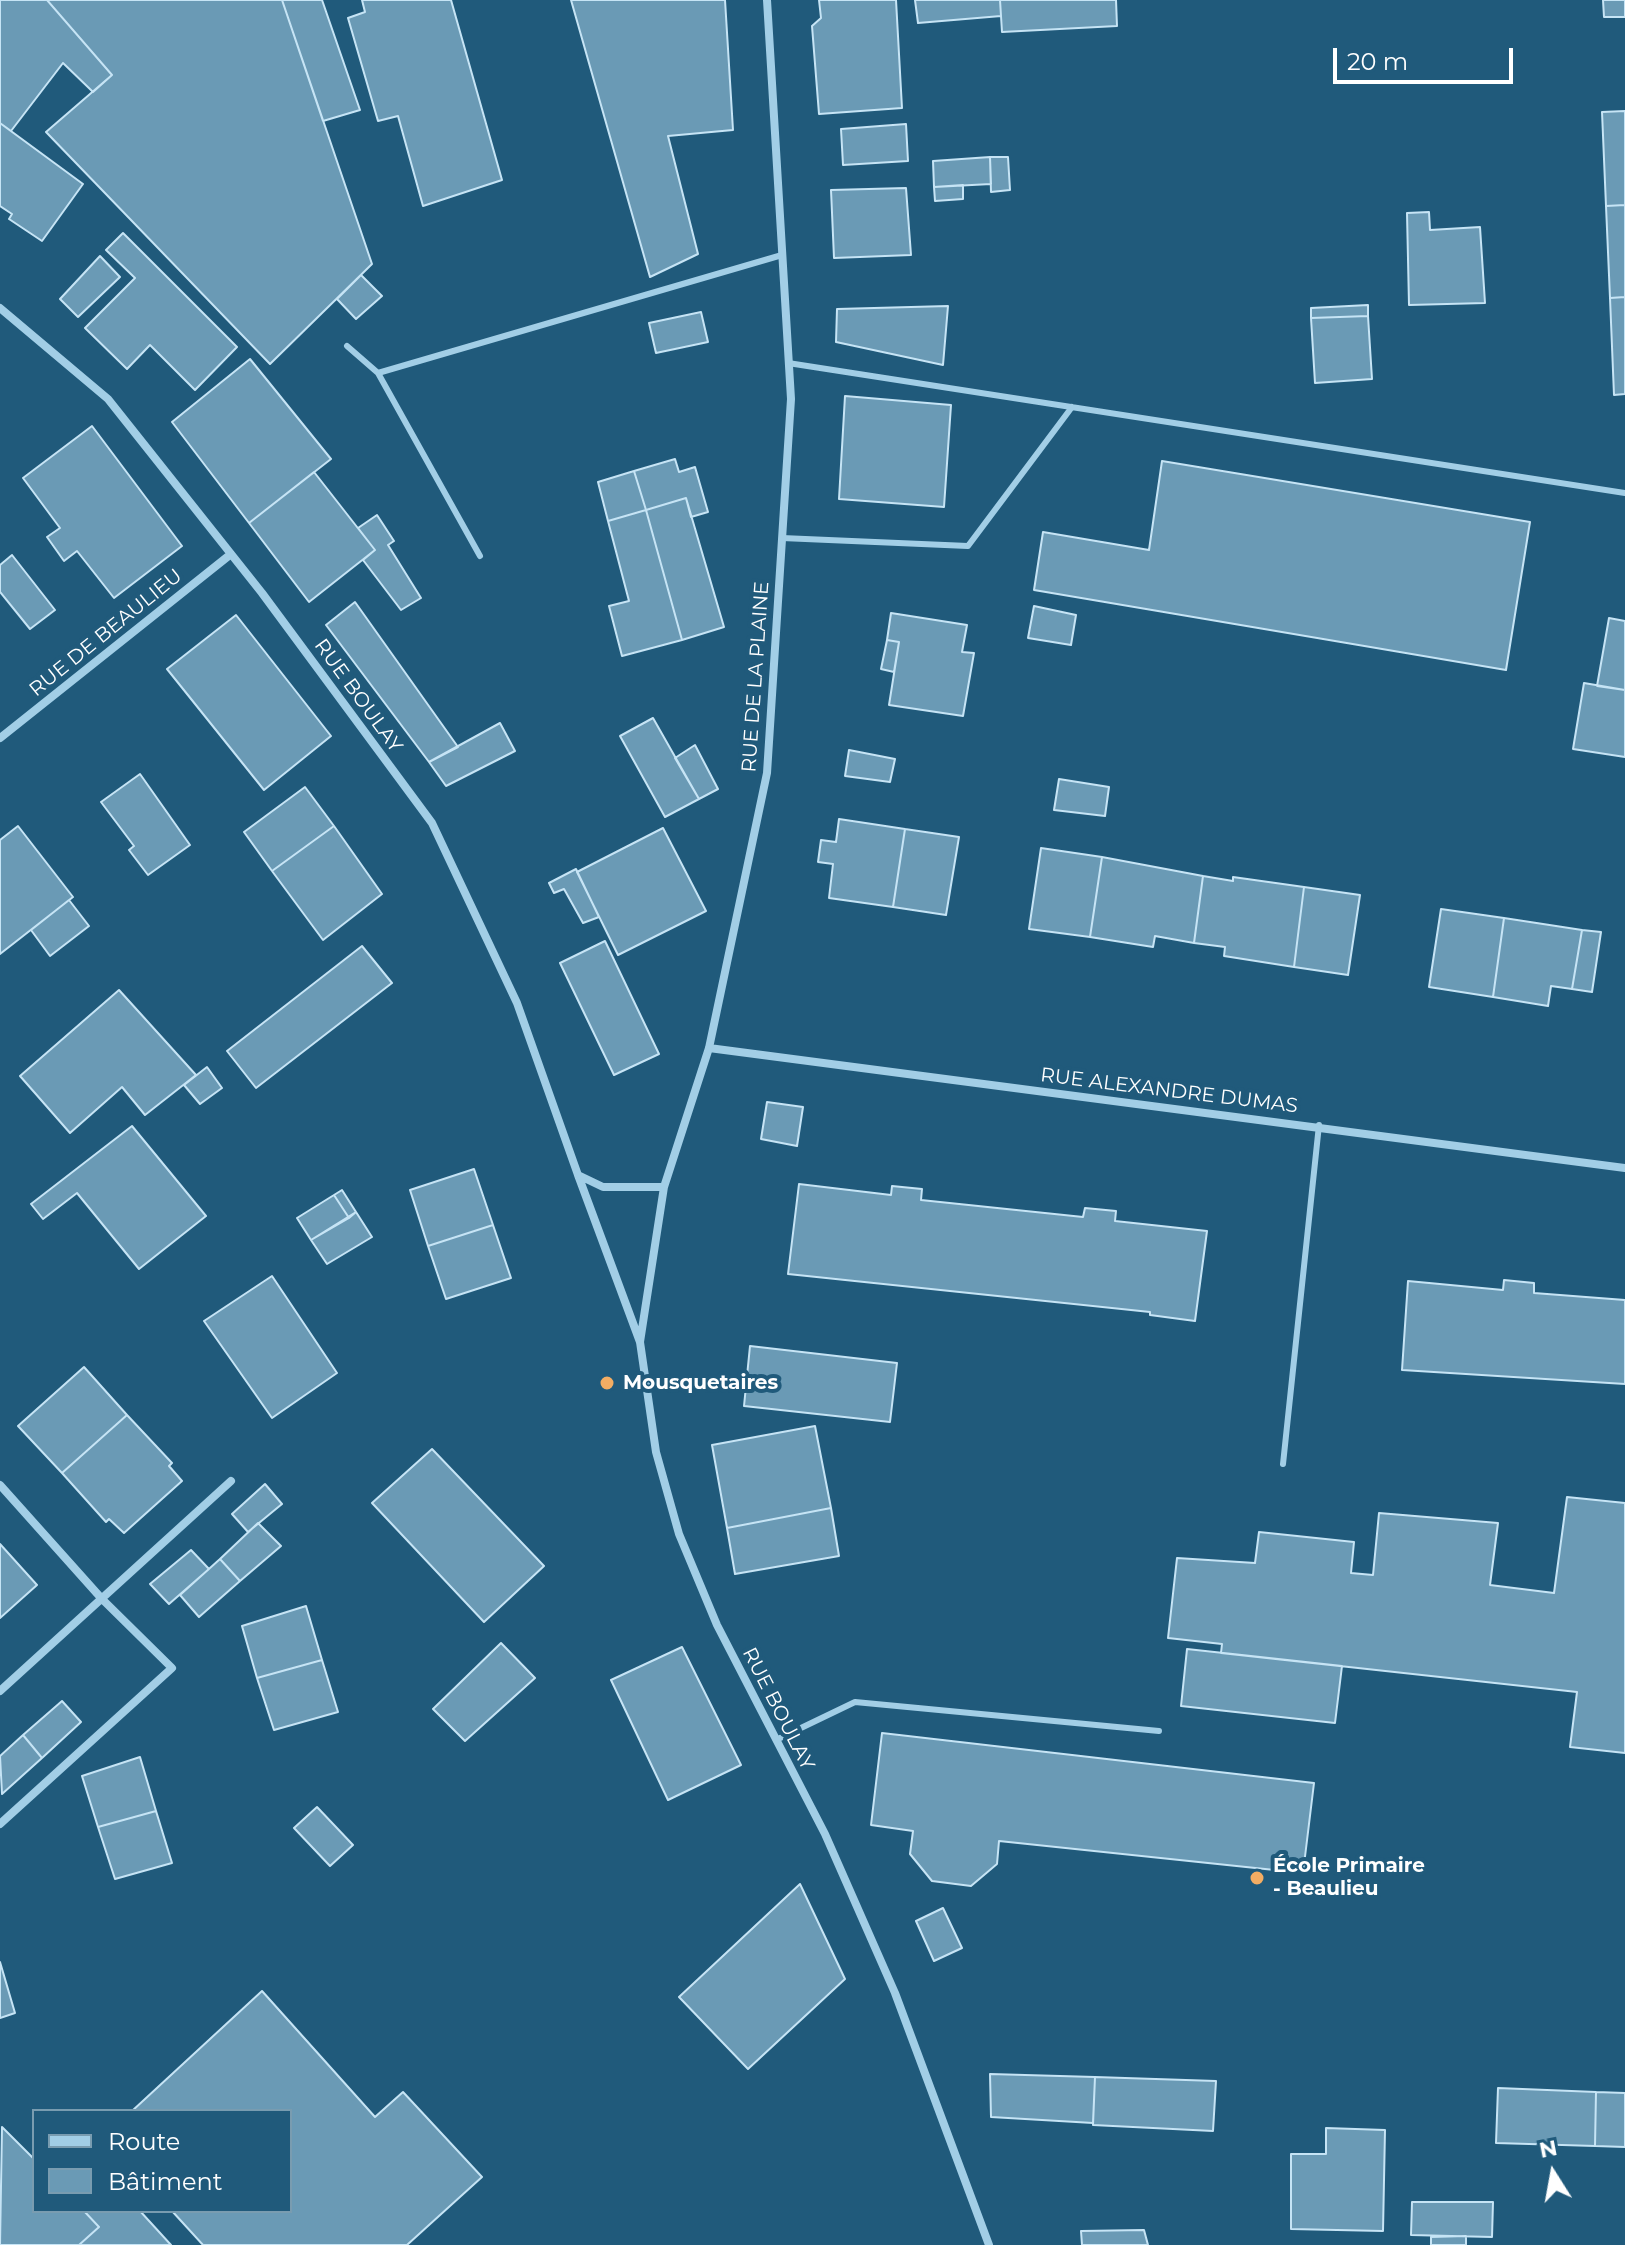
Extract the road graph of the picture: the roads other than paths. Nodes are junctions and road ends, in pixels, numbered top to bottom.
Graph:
1 (767, 0) edge
2 (782, 255) junction
3 (0, 308) edge
4 (347, 346) dead end
5 (788, 363) junction
6 (378, 373) junction
7 (1072, 407) junction
8 (1625, 493) edge
9 (782, 538) junction
10 (231, 554) junction
11 (480, 556) dead end
12 (0, 738) edge
13 (709, 1048) junction
14 (1319, 1125) junction
15 (1625, 1168) edge
16 (578, 1175) junction
17 (664, 1187) junction
18 (640, 1342) junction
19 (1283, 1464) dead end
20 (231, 1481) dead end
21 (0, 1485) edge
22 (102, 1599) junction
23 (0, 1691) edge
24 (1159, 1731) dead end
25 (776, 1740) junction
26 (0, 1824) edge
27 (989, 2245) edge

1 - 2 street, RUE DE LA PLAINE
2 - 5 street, RUE DE LA PLAINE
2 - 6 lane
3 - 10 street, RUE BOULAY
4 - 6 lane
5 - 7 lane
5 - 9 street, RUE DE LA PLAINE
6 - 11 lane
7 - 8 lane
7 - 9 lane
9 - 13 street, RUE DE LA PLAINE
10 - 12 street, RUE DE BEAULIEU
10 - 16 street, RUE BOULAY
13 - 14 street, RUE ALEXANDRE DUMAS
13 - 17 street, RUE DE LA PLAINE
14 - 15 street, RUE ALEXANDRE DUMAS
14 - 19 lane
16 - 17 street
16 - 18 street, RUE BOULAY
17 - 18 street, RUE DE LA PLAINE
18 - 25 street, RUE BOULAY
20 - 22 street
21 - 22 street
22 - 23 street
22 - 26 street
24 - 25 lane
25 - 27 street, RUE BOULAY

